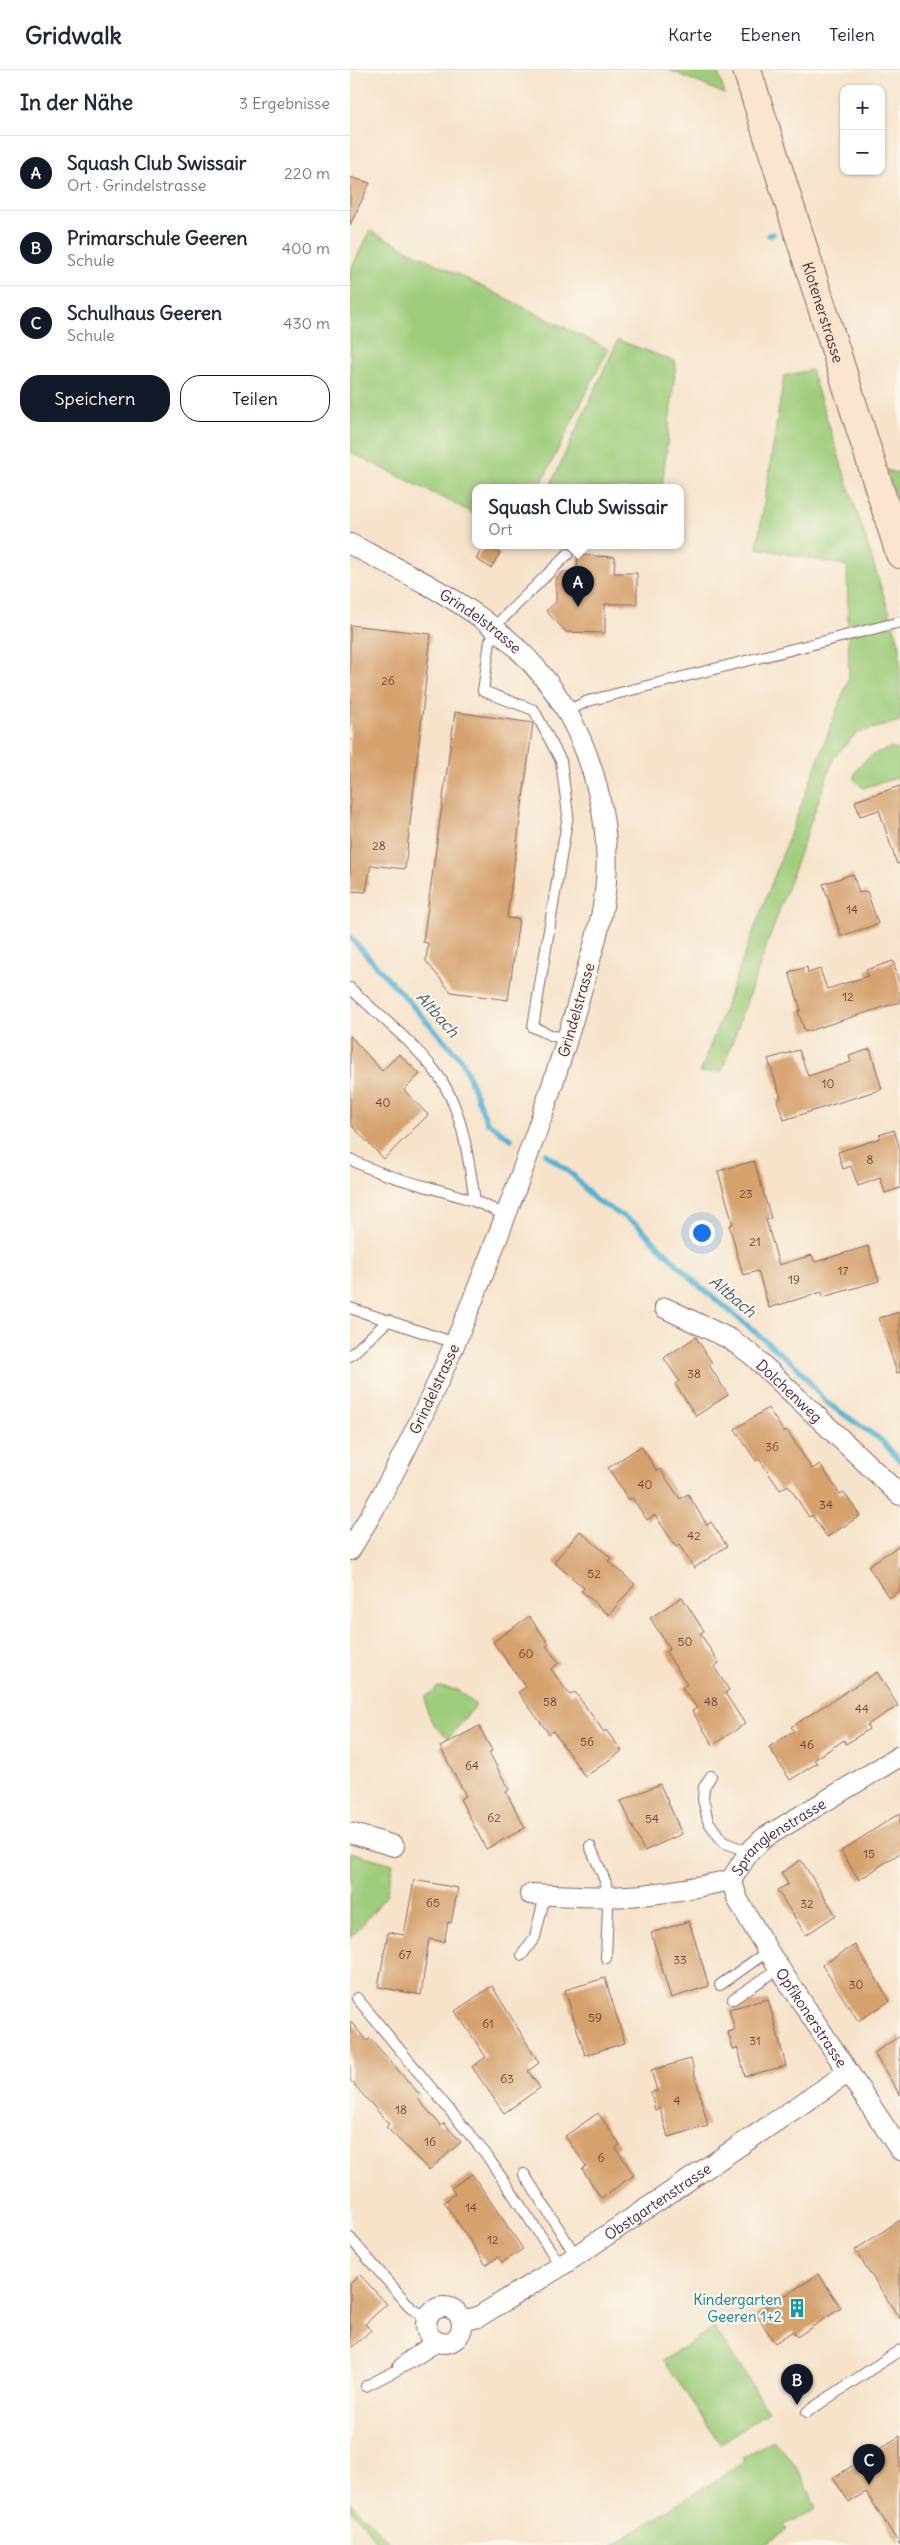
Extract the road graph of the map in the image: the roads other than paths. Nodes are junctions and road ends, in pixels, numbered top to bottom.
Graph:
1 (747, 70) edge
2 (350, 544) edge
3 (568, 554) dead end
4 (900, 554) edge
5 (900, 622) edge
6 (497, 629) junction
7 (567, 711) junction
8 (350, 988) edge
9 (568, 1038) junction
10 (350, 1159) edge
11 (475, 1201) junction
12 (506, 1216) junction
13 (350, 1308) edge
14 (665, 1308) dead end
15 (389, 1320) junction
16 (455, 1343) junction
17 (350, 1356) edge
18 (900, 1495) edge
19 (350, 1550) edge
20 (900, 1756) edge
21 (711, 1776) dead end
22 (350, 1833) edge
23 (394, 1846) dead end
24 (590, 1846) dead end
25 (750, 1852) junction
26 (732, 1880) junction
27 (538, 1894) joint
28 (608, 1897) junction
29 (768, 1950) junction
30 (522, 1955) dead end
31 (606, 1958) dead end
32 (780, 1968) junction
33 (720, 1984) dead end
34 (357, 1998) dead end
35 (733, 1999) dead end
36 (849, 2072) junction
37 (900, 2150) edge
38 (524, 2174) dead end
39 (350, 2238) edge
40 (569, 2261) junction
41 (427, 2317) junction
42 (462, 2321) junction
43 (438, 2341) junction
44 (900, 2350) edge
45 (366, 2386) dead end
46 (807, 2412) dead end

1 - 4 main road, Klotenerstrasse
2 - 6 street, Grindelstrasse
3 - 6 lane
5 - 7 lane
6 - 7 street, Grindelstrasse
6 - 9 lane
7 - 9 street, Grindelstrasse
8 - 11 lane
9 - 12 street, Grindelstrasse
10 - 11 lane
11 - 12 lane
12 - 16 street, Grindelstrasse
13 - 15 lane
14 - 18 street, Dolchenweg
15 - 16 lane
15 - 17 lane
16 - 19 street, Grindelstrasse
20 - 25 street, Spranglenstrasse
21 - 25 lane
22 - 23 street
24 - 28 lane
25 - 26 street, Spranglenstrasse
26 - 28 street, Spranglenstrasse
26 - 29 street, Opfikonerstrasse
27 - 28 street, Spranglenstrasse
27 - 30 lane
28 - 31 lane
29 - 32 street, Opfikonerstrasse
29 - 33 lane
32 - 35 lane
32 - 36 street, Opfikonerstrasse
34 - 40 lane
36 - 37 street, Opfikonerstrasse
36 - 40 street, Obstgartenstrasse
38 - 40 lane
39 - 41 lane
40 - 42 street, Obstgartenstrasse
41 - 42 street
41 - 43 street
42 - 43 street
43 - 45 lane
44 - 46 lane

